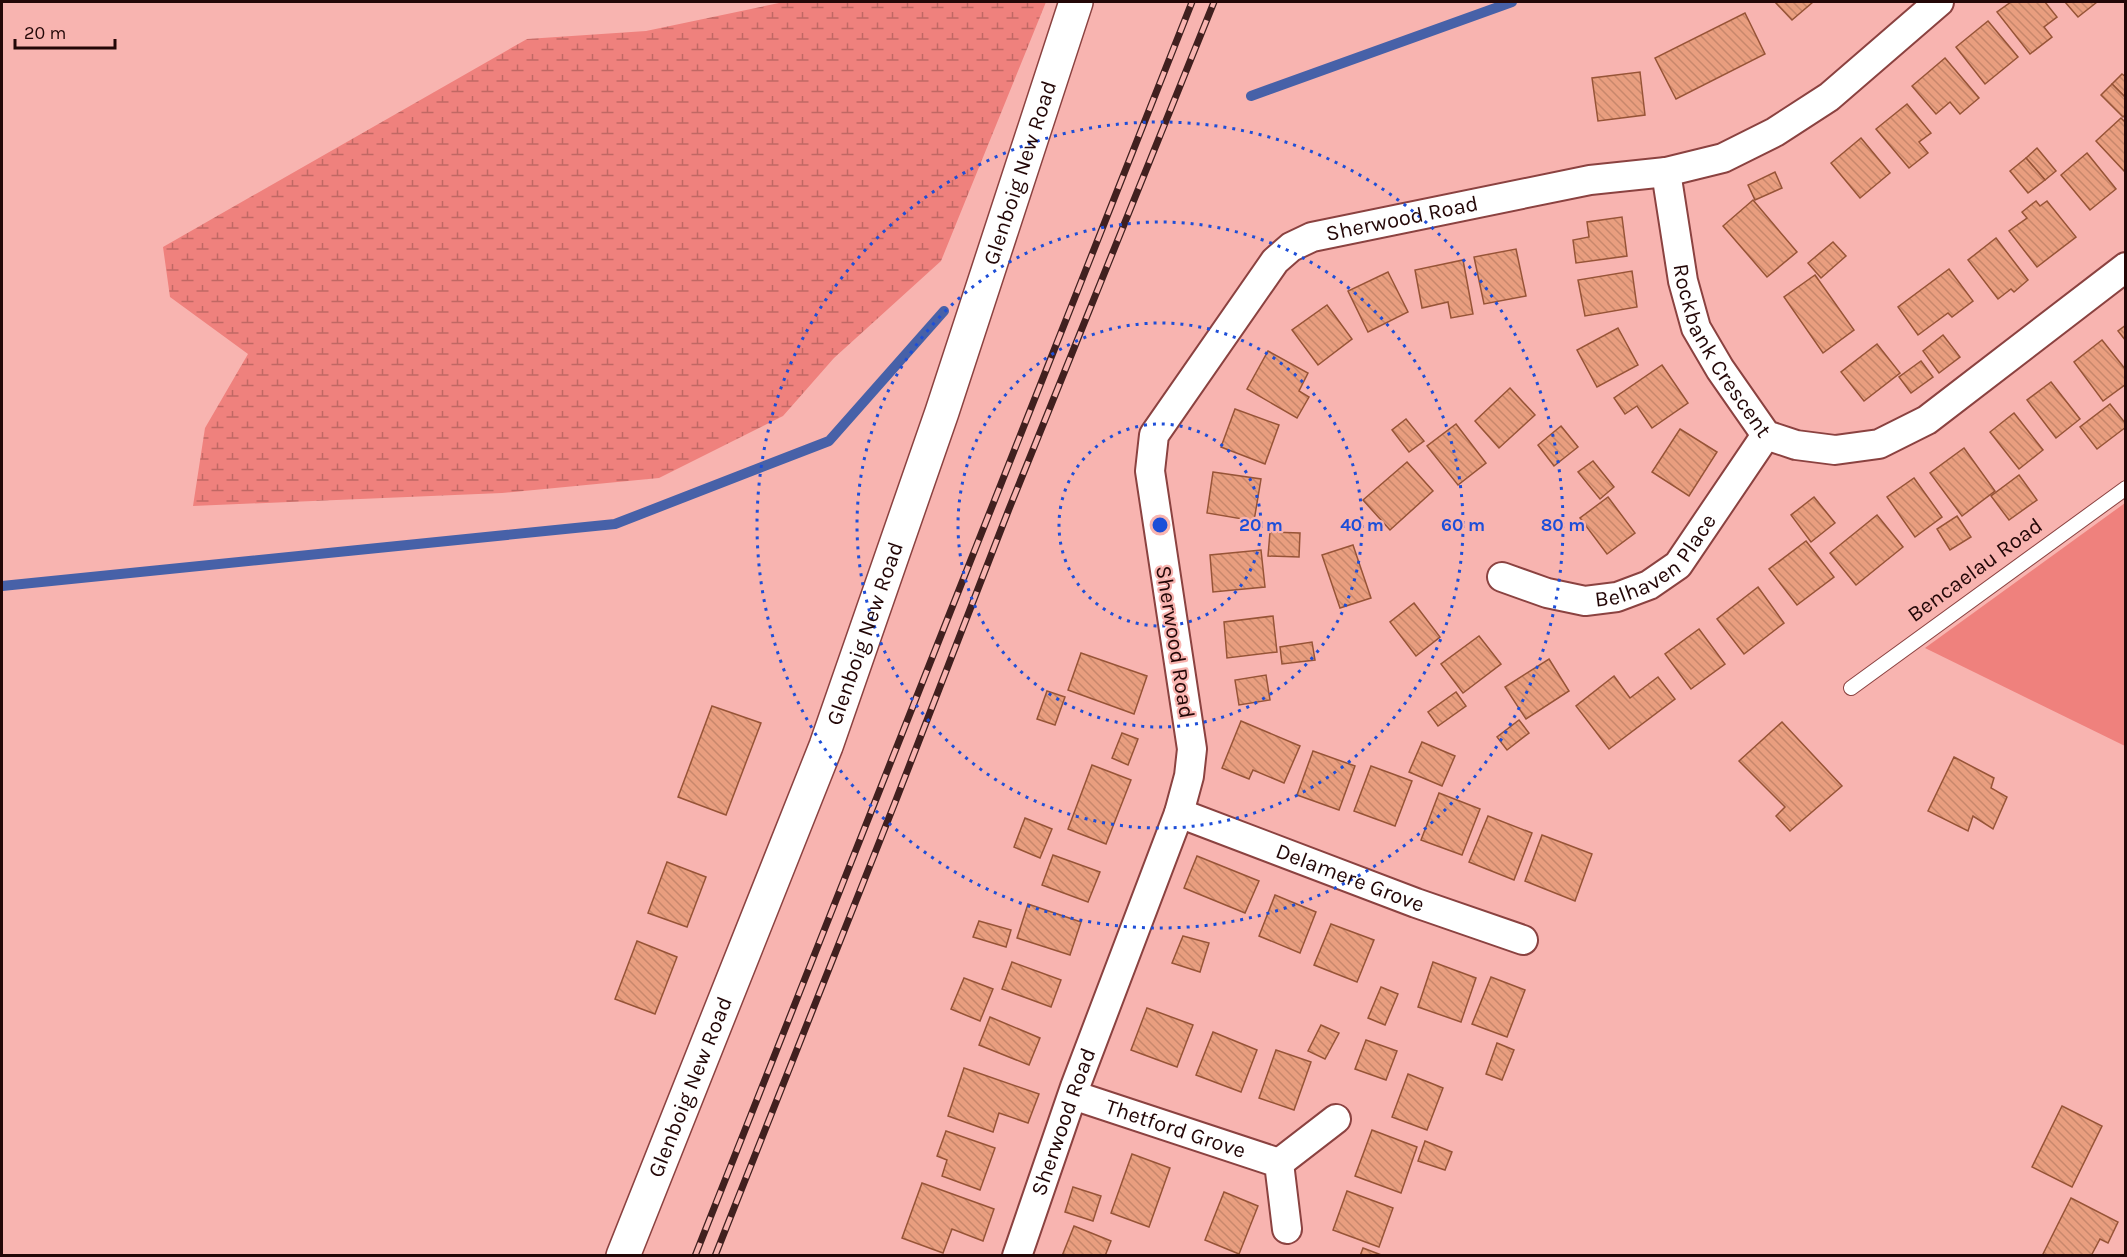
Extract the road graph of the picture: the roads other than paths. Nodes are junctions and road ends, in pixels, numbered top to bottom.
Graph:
1 (1076, 2) edge
2 (1939, 2) edge
3 (1666, 172) junction
4 (2126, 267) edge
5 (1766, 435) junction
6 (2126, 488) edge
7 (1502, 577) dead end
8 (1851, 688) dead end
9 (1179, 813) junction
10 (1523, 940) dead end
11 (1073, 1095) junction
12 (1336, 1119) dead end
13 (1279, 1163) junction
14 (1287, 1229) dead end
15 (623, 1256) edge
16 (1017, 1256) edge

1 - 15 street, Glenboig New Road
2 - 3 street
3 - 5 street, Rockbank Crescent
3 - 9 street, Sherwood Road
4 - 5 street, Rockbank Crescent
5 - 7 street, Belhaven Place
6 - 8 lane, Bencaelau Road
9 - 10 street, Delamere Grove
9 - 11 street, Sherwood Road
11 - 13 street, Thetford Grove
11 - 16 street, Sherwood Road
12 - 13 street
13 - 14 street

